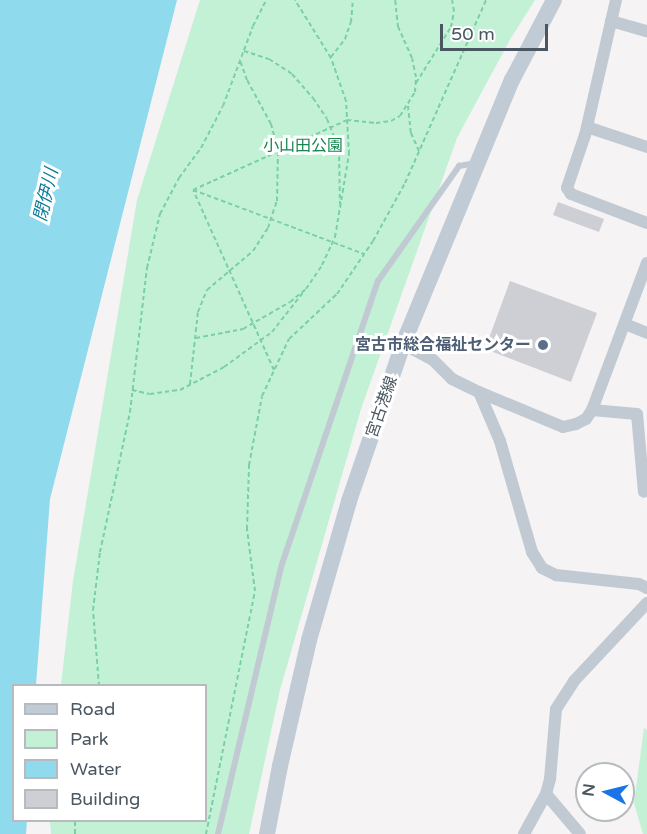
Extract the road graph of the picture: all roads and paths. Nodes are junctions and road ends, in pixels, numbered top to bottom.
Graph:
1 (266, 0) edge
2 (295, 0) edge
3 (353, 0) edge
4 (395, 0) edge
5 (452, 0) edge
6 (486, 0) edge
7 (554, 0) edge
8 (616, 0) edge
9 (611, 21) junction
10 (647, 31) edge
11 (244, 51) junction
12 (331, 58) junction
13 (240, 61) junction
14 (416, 83) junction
15 (408, 106) junction
16 (347, 120) junction
17 (587, 127) junction
18 (331, 128) junction
19 (647, 147) edge
20 (278, 151) junction
21 (419, 151) junction
22 (476, 163) junction
23 (193, 190) junction
24 (340, 214) junction
25 (271, 219) junction
26 (647, 223) edge
27 (332, 242) junction
28 (364, 254) junction
29 (647, 263) edge
30 (230, 273) junction
31 (306, 289) junction
32 (253, 324) junction
33 (625, 324) junction
34 (647, 333) edge
35 (196, 338) junction
36 (261, 341) junction
37 (403, 344) junction
38 (274, 370) junction
39 (190, 384) junction
40 (132, 390) junction
41 (479, 392) junction
42 (592, 410) junction
43 (644, 492) dead end
44 (647, 588) edge
45 (647, 603) edge
46 (99, 684) edge
47 (546, 794) junction
48 (206, 834) edge
49 (218, 834) edge
50 (267, 834) edge
51 (524, 834) edge
52 (580, 834) edge

1 - 11 path
2 - 12 path
3 - 12 path
4 - 14 path
5 - 14 path
6 - 21 path
7 - 22 main road, 宮古港線
8 - 9 street
9 - 10 street
9 - 17 street
11 - 13 path
11 - 18 path
12 - 16 path
13 - 20 path
13 - 40 path
14 - 15 path
15 - 16 path
15 - 21 path
16 - 18 path
16 - 24 path
17 - 19 street
17 - 26 street
18 - 20 path
18 - 24 path
20 - 23 path
20 - 25 path
21 - 28 path
22 - 37 main road, 宮古港線
22 - 49 lane
23 - 25 path
23 - 30 path
24 - 27 path
25 - 27 path
25 - 30 path
27 - 28 path
27 - 31 path
28 - 38 path
29 - 33 street
30 - 32 path
30 - 35 path
31 - 32 path
31 - 36 path
32 - 35 path
32 - 36 path
33 - 34 street
33 - 42 street
35 - 39 path
36 - 38 path
36 - 39 path
37 - 41 street
37 - 50 main road, 宮古港線
38 - 48 path
39 - 40 path
40 - 46 path
41 - 42 street
41 - 44 street
42 - 43 street
45 - 47 street
47 - 51 street
47 - 52 street

